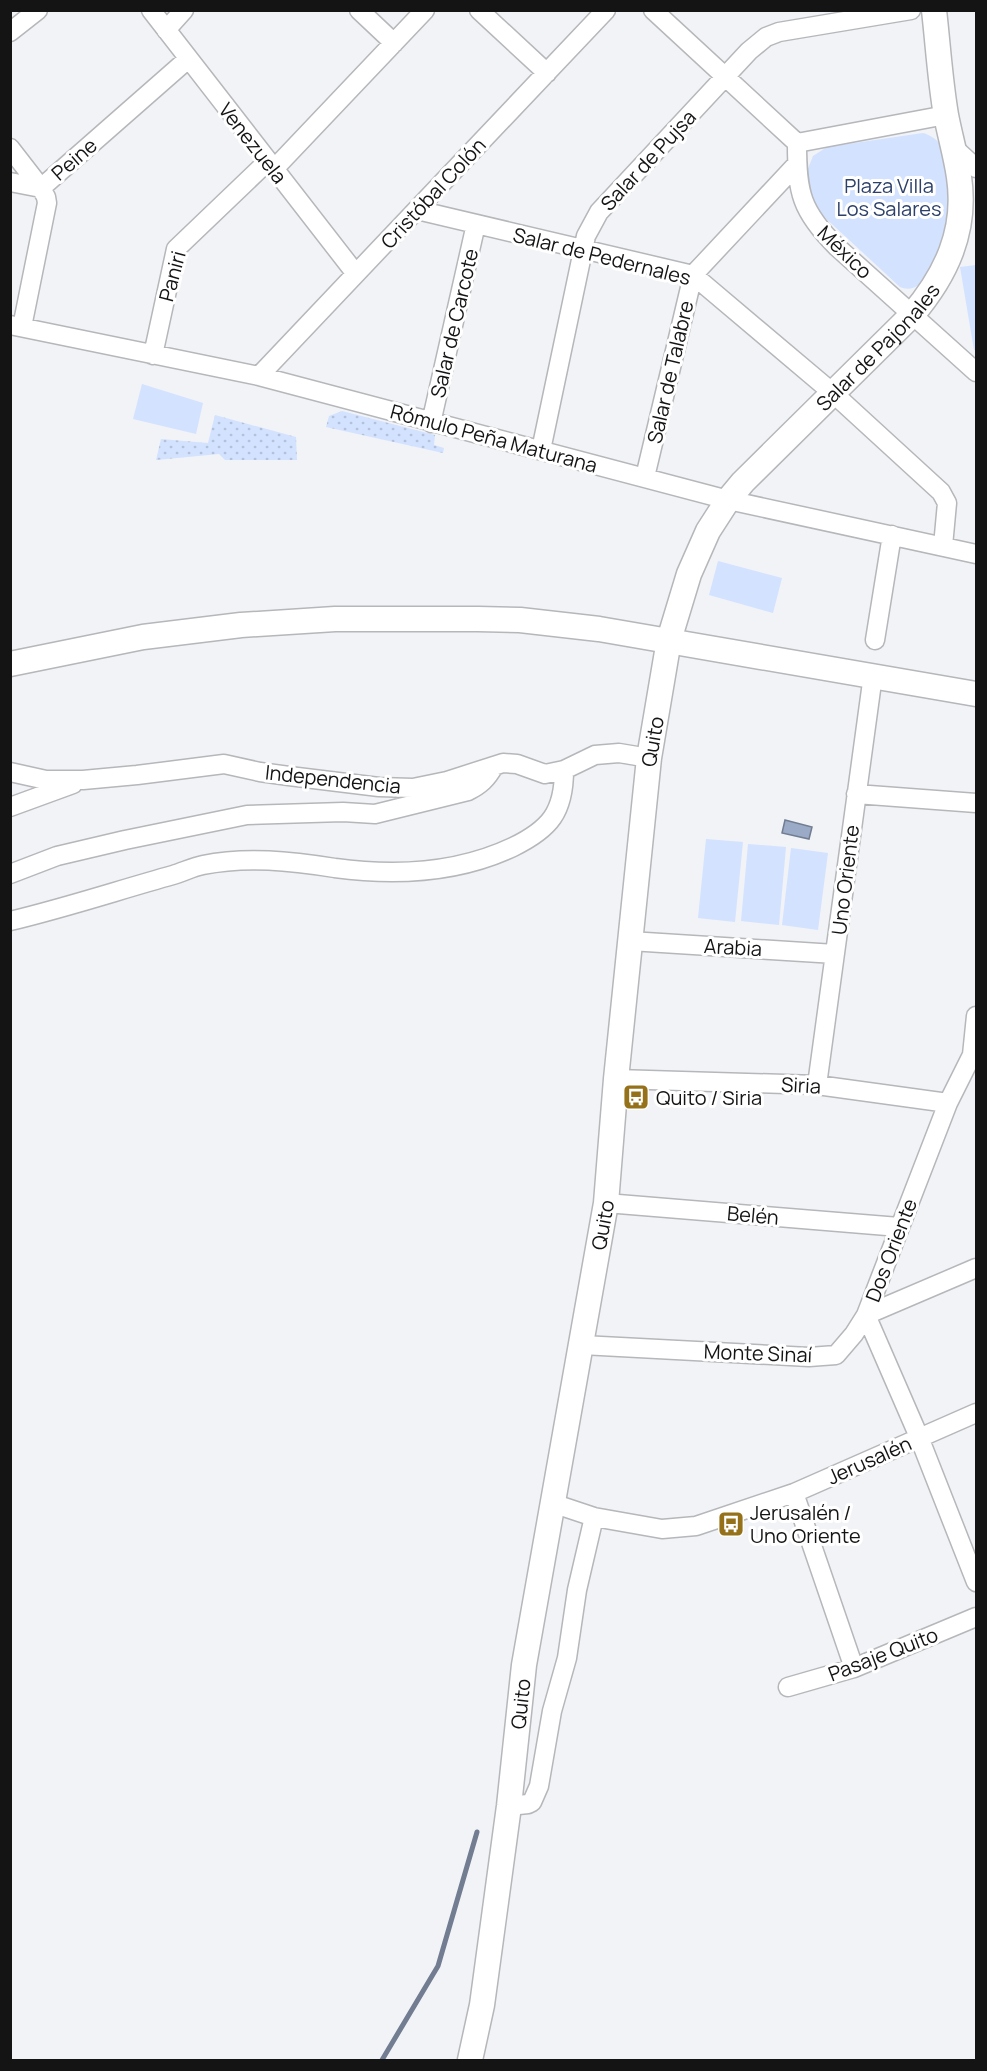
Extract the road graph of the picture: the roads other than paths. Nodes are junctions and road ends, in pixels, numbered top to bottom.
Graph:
1 (38, 10) edge
2 (151, 10) edge
3 (184, 10) edge
4 (359, 10) edge
5 (425, 10) edge
6 (479, 10) edge
7 (606, 10) edge
8 (653, 10) edge
9 (911, 10) edge
10 (934, 10) edge
11 (166, 30) junction
12 (10, 32) edge
13 (394, 43) junction
14 (188, 58) junction
15 (547, 73) junction
16 (725, 77) junction
17 (946, 115) junction
18 (797, 143) junction
19 (953, 147) junction
20 (10, 148) edge
21 (797, 164) junction
22 (271, 165) junction
23 (976, 168) edge
24 (10, 182) edge
25 (41, 188) junction
26 (417, 210) junction
27 (476, 224) junction
28 (583, 249) junction
29 (356, 274) junction
30 (693, 275) junction
31 (912, 315) junction
32 (16, 326) edge
33 (153, 355) junction
34 (976, 372) edge
35 (259, 376) junction
36 (834, 394) junction
37 (432, 423) junction
38 (541, 450) junction
39 (645, 477) junction
40 (728, 500) junction
41 (892, 535) junction
42 (943, 546) junction
43 (976, 554) edge
44 (669, 640) junction
45 (875, 640) dead end
46 (10, 664) edge
47 (873, 675) junction
48 (976, 694) edge
49 (648, 758) junction
50 (494, 766) junction
51 (564, 770) junction
52 (10, 772) edge
53 (83, 780) junction
54 (856, 794) junction
55 (976, 804) edge
56 (10, 807) edge
57 (10, 874) edge
58 (10, 921) edge
59 (630, 941) junction
60 (835, 954) junction
61 (976, 1016) edge
62 (974, 1056) edge
63 (616, 1079) junction
64 (817, 1085) junction
65 (948, 1103) junction
66 (606, 1203) junction
67 (899, 1227) junction
68 (976, 1268) edge
69 (866, 1315) junction
70 (582, 1345) junction
71 (976, 1413) edge
72 (919, 1437) junction
73 (794, 1493) junction
74 (552, 1503) junction
75 (594, 1517) junction
76 (976, 1582) edge
77 (976, 1617) edge
78 (854, 1668) junction
79 (788, 1687) dead end
80 (509, 1806) junction
81 (470, 2061) edge

1 - 12 street
2 - 11 street, Venezuela
3 - 11 street
4 - 13 street
5 - 13 street, Paniri
6 - 15 street
7 - 15 street, Cristóbal Colón
8 - 16 street
9 - 16 street, Salar de Pujsa
10 - 17 main road, Salar de Pajonales
11 - 14 street, Venezuela
13 - 22 street, Paniri
14 - 22 street, Venezuela
14 - 25 street, Peine
15 - 26 street, Cristóbal Colón
16 - 18 street
16 - 28 street, Salar de Pujsa
17 - 18 street
17 - 19 main road, Salar de Pajonales
18 - 21 street, México
19 - 23 street
19 - 31 main road, Salar de Pajonales
20 - 25 street
21 - 30 street, Salar de Talabre
21 - 31 street, México
22 - 29 street, Venezuela
22 - 33 street, Paniri
24 - 25 street
25 - 32 street, Peine
26 - 27 street, Salar de Pedernales
26 - 29 street, Cristóbal Colón
27 - 28 street, Salar de Pedernales
27 - 37 street, Salar de Carcote
28 - 30 street, Salar de Pedernales
28 - 38 street, Salar de Pujsa
29 - 35 street, Cristóbal Colón
30 - 36 street, Salar de Pedernales
30 - 39 street, Salar de Talabre
31 - 34 street, México
31 - 36 main road, Salar de Pajonales
32 - 33 street, Rómulo Peña Maturana
33 - 35 street, Rómulo Peña Maturana
35 - 37 street, Rómulo Peña Maturana
36 - 40 main road, Salar de Pajonales
36 - 42 street, Salar de Pedernales
37 - 38 street, Rómulo Peña Maturana
38 - 39 street, Rómulo Peña Maturana
39 - 40 street, Rómulo Peña Maturana
40 - 41 street, Rómulo Peña Maturana
40 - 44 main road, Salar de Pajonales
41 - 42 street, Rómulo Peña Maturana
41 - 45 street
42 - 43 street, Rómulo Peña Maturana
44 - 46 main road
44 - 47 main road
44 - 49 main road, Quito
47 - 48 main road
47 - 54 street, Uno Oriente
49 - 51 street, Independencia
49 - 59 main road, Quito
50 - 51 street, Independencia
50 - 53 street, Independencia
50 - 57 street
51 - 58 street
52 - 53 street, Independencia
53 - 56 street
54 - 55 street
54 - 60 street, Uno Oriente
59 - 60 street, Arabia
59 - 63 main road, Quito
60 - 64 street, Uno Oriente
61 - 62 street, Dos Oriente
62 - 65 street, Dos Oriente
63 - 64 street, Siria
63 - 66 main road, Quito
64 - 65 street, Siria
65 - 67 street, Dos Oriente
66 - 67 street, Belén
66 - 70 main road, Quito
67 - 69 street, Dos Oriente
68 - 69 street, Monte Sinaí
69 - 70 street, Monte Sinaí
69 - 72 street, Dos Oriente
70 - 74 main road, Quito
71 - 72 street, Jerusalén
72 - 73 street, Jerusalén
72 - 76 street, Dos Oriente
73 - 75 street, Jerusalén
73 - 78 street
74 - 75 street, Jerusalén
74 - 80 main road, Quito
75 - 80 street, Quito
77 - 78 street, Pasaje Quito
78 - 79 street, Pasaje Quito
80 - 81 main road, Quito

